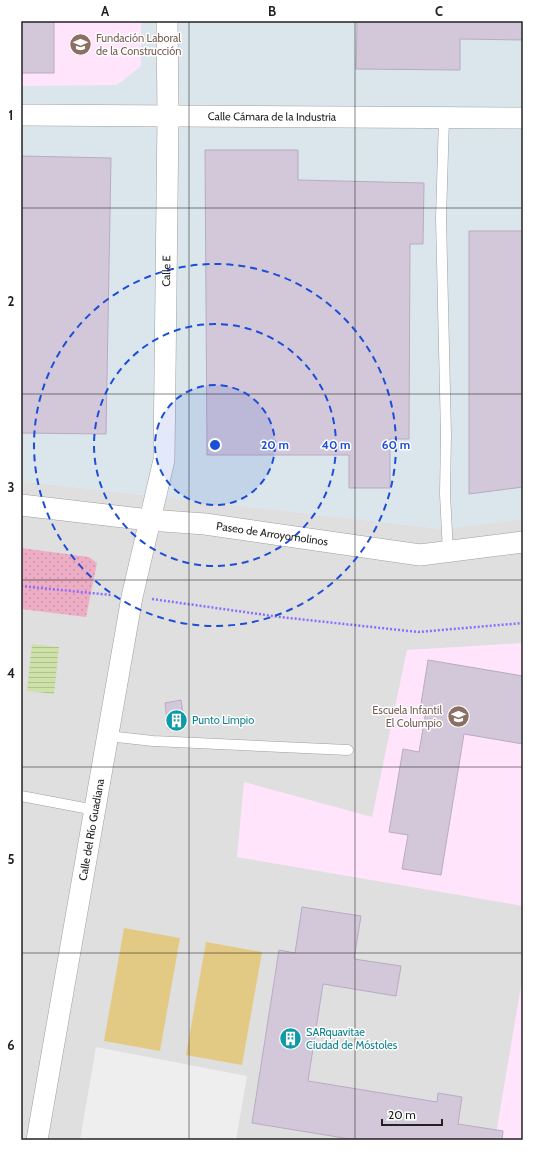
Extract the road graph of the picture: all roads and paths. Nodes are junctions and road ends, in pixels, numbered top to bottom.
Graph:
1 (167, 21) edge
2 (21, 115) edge
3 (168, 116) junction
4 (444, 118) junction
5 (523, 118) edge
6 (21, 505) edge
7 (149, 520) junction
8 (523, 542) edge
9 (448, 552) junction
10 (21, 586) edge
11 (132, 597) junction
12 (523, 623) edge
13 (108, 736) junction
14 (348, 750) dead end
15 (21, 796) edge
16 (95, 810) junction
17 (37, 1140) edge

1 - 3 street, Calle E
2 - 3 street, Calle Cámara de la Industria
3 - 4 street, Calle Cámara de la Industria
3 - 7 street, Calle E
4 - 5 street, Calle Cámara de la Industria
4 - 9 lane
6 - 7 street, Paseo de Arroyomolinos
7 - 9 street, Paseo de Arroyomolinos
7 - 11 street, Calle del Río Guadiana
8 - 9 street, Paseo de Arroyomolinos
10 - 11 path
11 - 12 path
11 - 13 street, Calle del Río Guadiana
13 - 14 lane
13 - 16 street, Calle del Río Guadiana
15 - 16 lane
16 - 17 street, Calle del Río Guadiana

